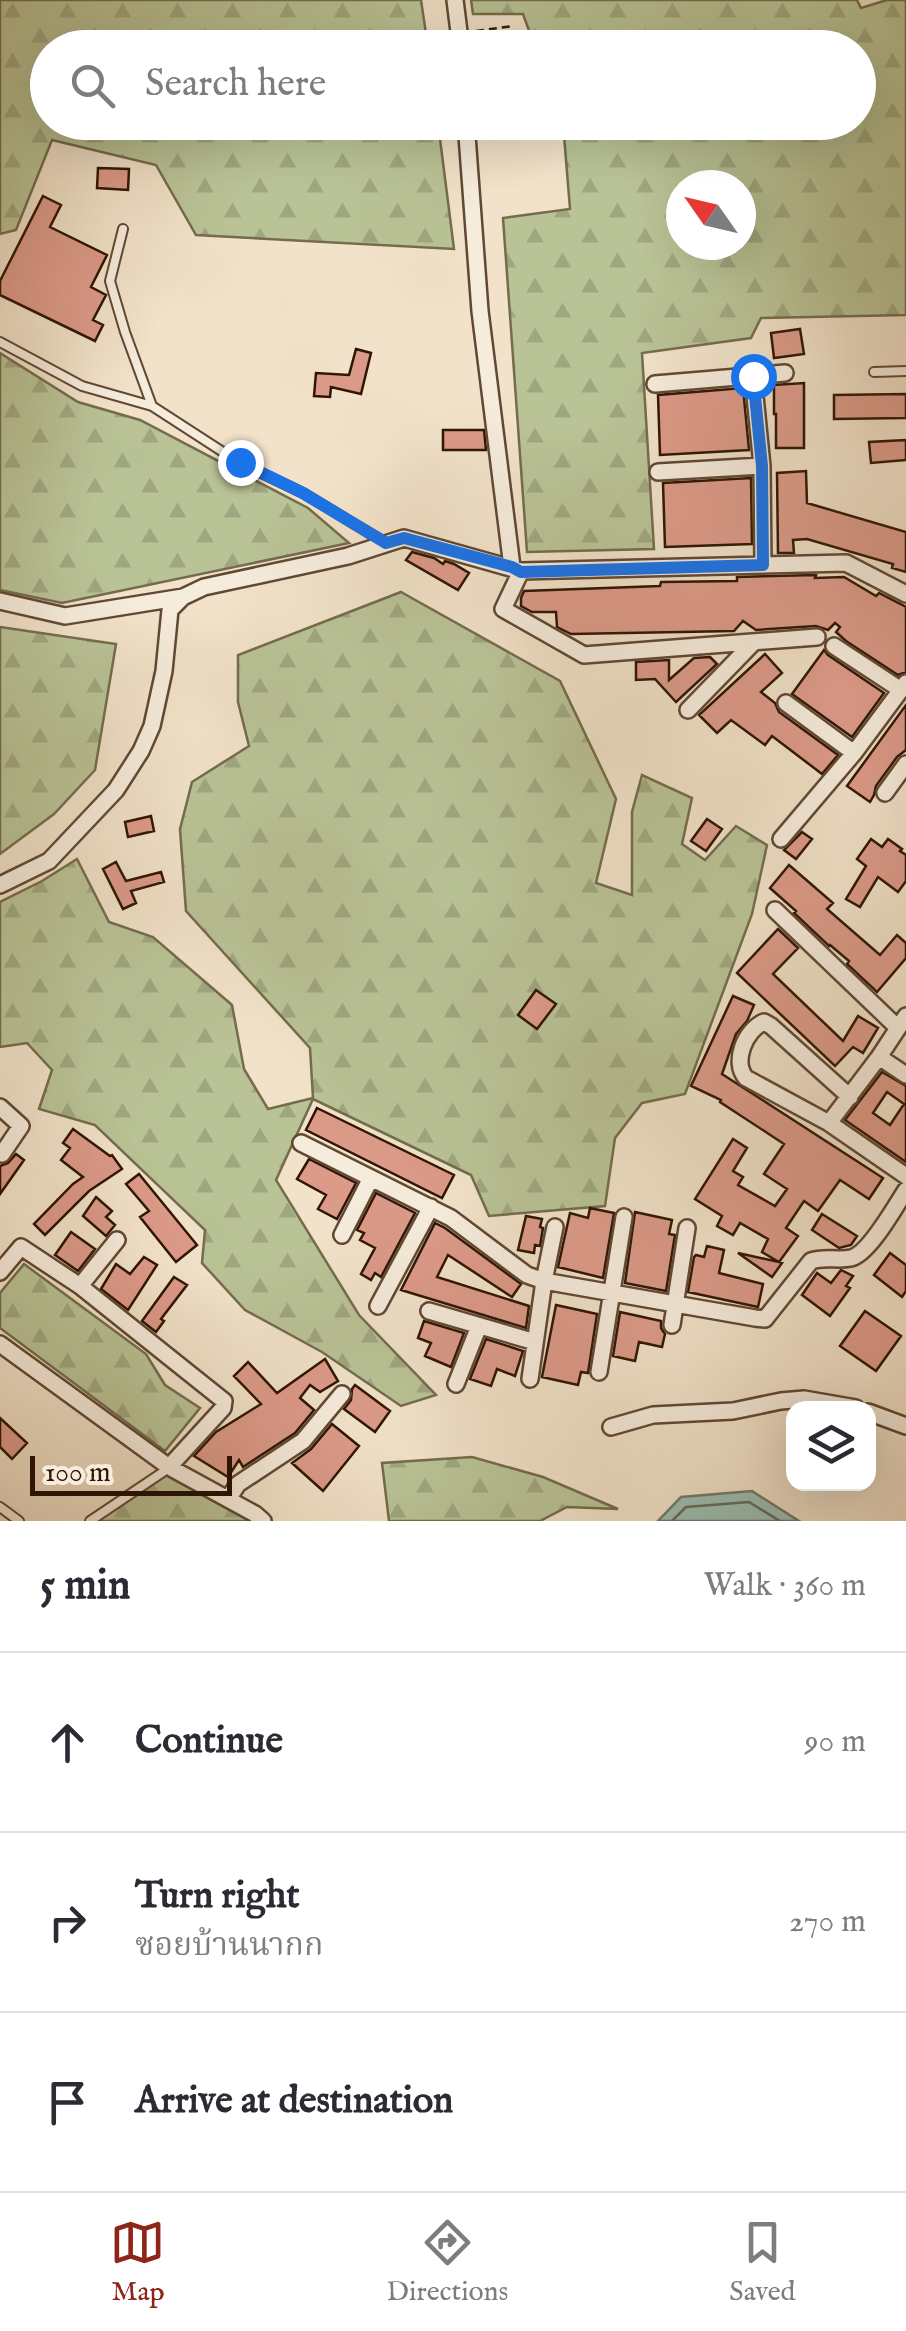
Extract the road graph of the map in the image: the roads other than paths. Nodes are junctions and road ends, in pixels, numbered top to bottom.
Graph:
1 (456, 0) edge
2 (459, 30) edge
3 (467, 140) edge
4 (123, 229) dead end
5 (0, 342) edge
6 (906, 371) edge
7 (874, 372) dead end
8 (785, 373) dead end
9 (753, 376) junction
10 (655, 384) dead end
11 (152, 406) junction
12 (762, 466) junction
13 (658, 472) dead end
14 (386, 543) junction
15 (763, 565) junction
16 (516, 569) junction
17 (906, 594) edge
18 (182, 596) junction
19 (0, 601) edge
20 (817, 637) dead end
21 (754, 642) junction
22 (834, 646) dead end
23 (904, 687) edge
24 (786, 702) dead end
25 (688, 710) dead end
26 (854, 753) junction
27 (906, 764) edge
28 (885, 793) dead end
29 (780, 839) dead end
30 (0, 885) edge
31 (775, 910) dead end
32 (902, 1022) edge
33 (879, 1058) junction
34 (906, 1074) edge
35 (850, 1097) junction
36 (0, 1107) edge
37 (829, 1123) junction
38 (302, 1142) dead end
39 (0, 1153) edge
40 (906, 1176) edge
41 (372, 1178) junction
42 (906, 1190) edge
43 (431, 1208) junction
44 (624, 1217) dead end
45 (555, 1226) dead end
46 (687, 1228) dead end
47 (342, 1235) dead end
48 (118, 1240) dead end
49 (0, 1272) edge
50 (544, 1281) junction
51 (80, 1286) junction
52 (612, 1292) junction
53 (676, 1304) junction
54 (378, 1306) dead end
55 (430, 1311) dead end
56 (672, 1325) dead end
57 (480, 1326) junction
58 (535, 1342) junction
59 (0, 1344) edge
60 (599, 1372) dead end
61 (530, 1380) dead end
62 (456, 1384) dead end
63 (342, 1394) dead end
64 (786, 1401) edge
65 (876, 1415) edge
66 (906, 1426) edge
67 (611, 1427) dead end
68 (169, 1467) junction
69 (228, 1499) junction
70 (0, 1507) edge
71 (19, 1521) edge
72 (90, 1521) edge
73 (263, 1521) edge

1 - 2 street
3 - 16 street
4 - 11 lane
5 - 11 lane
6 - 7 lane
8 - 9 street
9 - 10 street
9 - 12 street
11 - 14 lane
12 - 13 street
12 - 15 street
14 - 16 street
14 - 18 street
15 - 16 street
15 - 17 street
16 - 21 street
18 - 19 street
18 - 30 street
20 - 21 street
21 - 25 street
22 - 23 street
23 - 26 street
24 - 26 street
26 - 29 street
27 - 28 street
31 - 32 street
32 - 33 street
33 - 34 street
33 - 35 street
35 - 37 street
35 - 37 street
36 - 39 street
37 - 40 street
38 - 41 street
41 - 43 street
41 - 47 street
42 - 53 street
43 - 50 street
43 - 54 street
44 - 52 street
45 - 50 street
46 - 53 street
48 - 51 street
49 - 51 street
50 - 52 street
50 - 58 street
51 - 68 street
52 - 53 street
52 - 60 street
53 - 56 street
55 - 57 street
57 - 58 street
57 - 62 street
58 - 61 street
59 - 68 street
63 - 69 street
64 - 67 street
65 - 66 street
68 - 69 street
68 - 72 lane
69 - 73 street
70 - 71 lane

